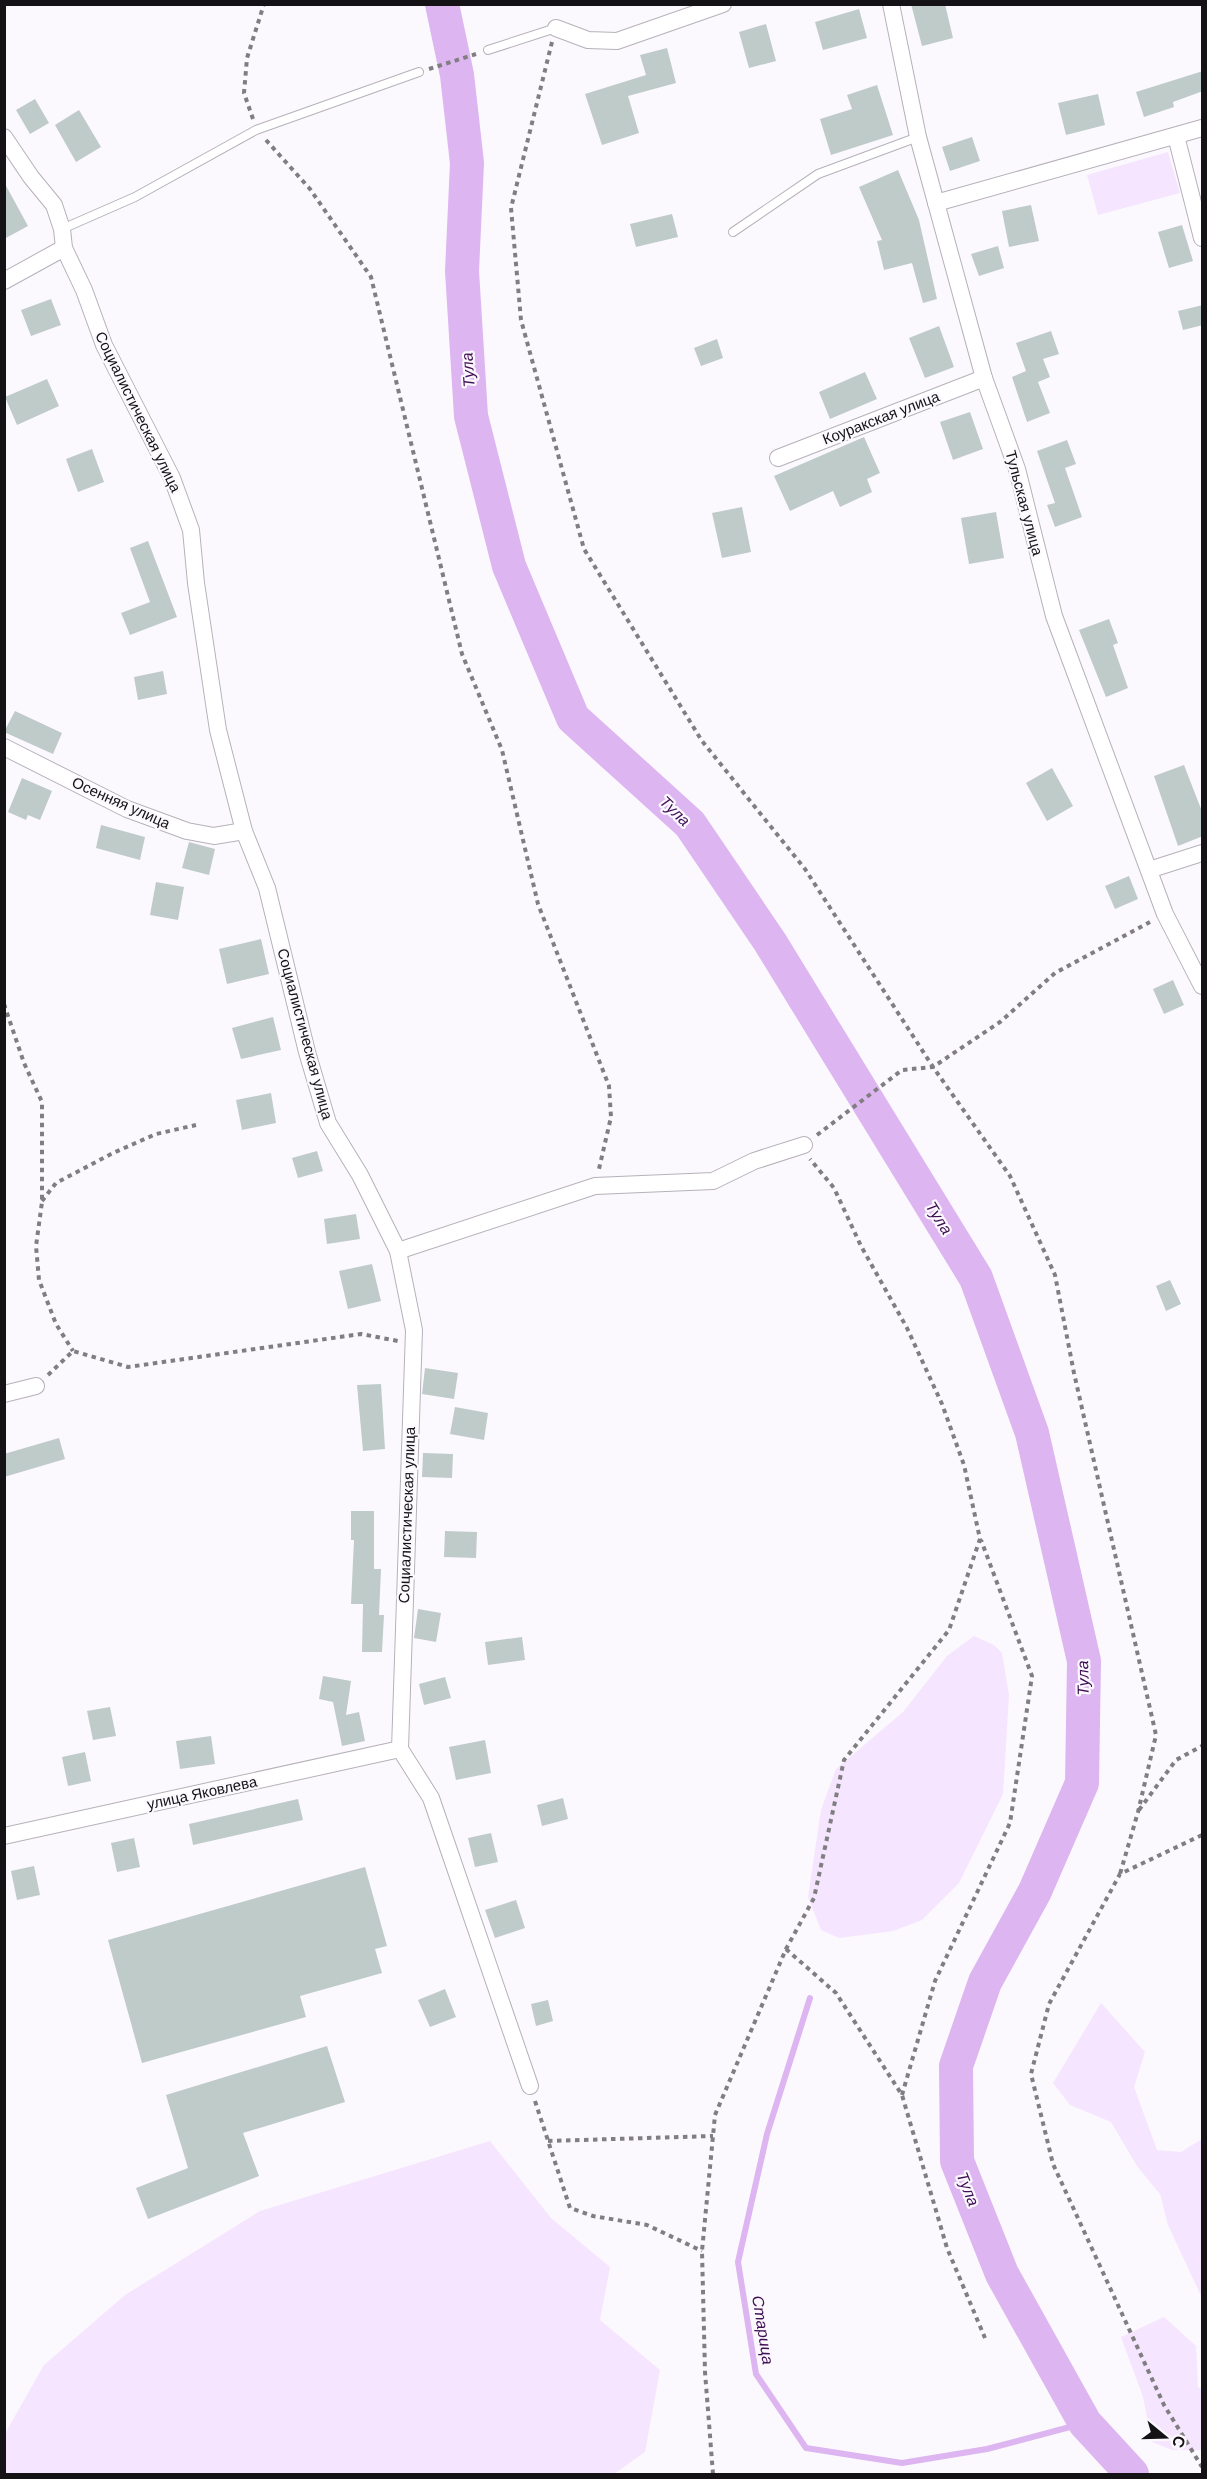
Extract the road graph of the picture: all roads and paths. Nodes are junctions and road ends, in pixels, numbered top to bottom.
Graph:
1 (264, 4) edge
2 (723, 4) edge
3 (891, 4) edge
4 (556, 28) junction
5 (488, 50) joint
6 (419, 72) joint
7 (1203, 128) edge
8 (256, 130) junction
9 (1176, 136) junction
10 (4, 137) edge
11 (918, 138) junction
12 (936, 203) junction
13 (62, 229) junction
14 (733, 232) dead end
15 (1203, 238) edge
16 (64, 248) junction
17 (4, 281) edge
18 (984, 378) junction
19 (778, 458) dead end
20 (4, 747) edge
21 (244, 831) junction
22 (1203, 853) edge
23 (1149, 870) junction
24 (1165, 914) junction
25 (1203, 986) edge
26 (4, 1004) edge
27 (933, 1067) junction
28 (196, 1125) dead end
29 (825, 1129) dead end
30 (804, 1145) joint
31 (595, 1186) junction
32 (42, 1202) junction
33 (398, 1251) junction
34 (414, 1344) junction
35 (73, 1351) junction
36 (36, 1386) joint
37 (4, 1394) edge
38 (980, 1539) junction
39 (1203, 1746) edge
40 (400, 1749) junction
41 (1138, 1812) junction
42 (1203, 1835) edge
43 (4, 1836) edge
44 (1120, 1874) junction
45 (786, 1949) junction
46 (530, 2086) joint
47 (902, 2096) junction
48 (713, 2136) junction
49 (548, 2141) junction
50 (702, 2251) junction
51 (985, 2338) dead end
52 (1203, 2467) edge
53 (713, 2475) edge

1 - 8 path
2 - 4 street
3 - 11 street, Тульская улица
4 - 5 lane
4 - 27 path
5 - 6 path
6 - 8 lane
7 - 9 street
8 - 13 lane
8 - 31 path
9 - 12 street
9 - 15 street
10 - 13 street, Социалистическая улица
11 - 12 street, Тульская улица
11 - 14 lane
12 - 18 street, Тульская улица
13 - 16 street, Социалистическая улица
16 - 17 street
16 - 21 street, Социалистическая улица
18 - 19 street, Коуракская улица
18 - 23 street, Тульская улица
20 - 21 street, Осенняя улица
21 - 33 street, Социалистическая улица
22 - 23 street
23 - 24 street, Тульская улица
24 - 25 street, Тульская улица
24 - 27 path
26 - 32 path
27 - 29 path
27 - 41 path
28 - 32 path
30 - 31 street
30 - 38 path
31 - 33 street
32 - 35 path
33 - 34 street, Социалистическая улица
34 - 35 path
34 - 40 street, Социалистическая улица
35 - 36 path
36 - 37 street
38 - 45 path
38 - 47 path
39 - 41 path
40 - 43 street, улица Яковлева
40 - 46 street
41 - 44 path
42 - 44 path
44 - 52 path
45 - 47 path
45 - 48 path
46 - 49 path
47 - 51 path
48 - 49 path
48 - 50 path
49 - 50 path
50 - 53 path

